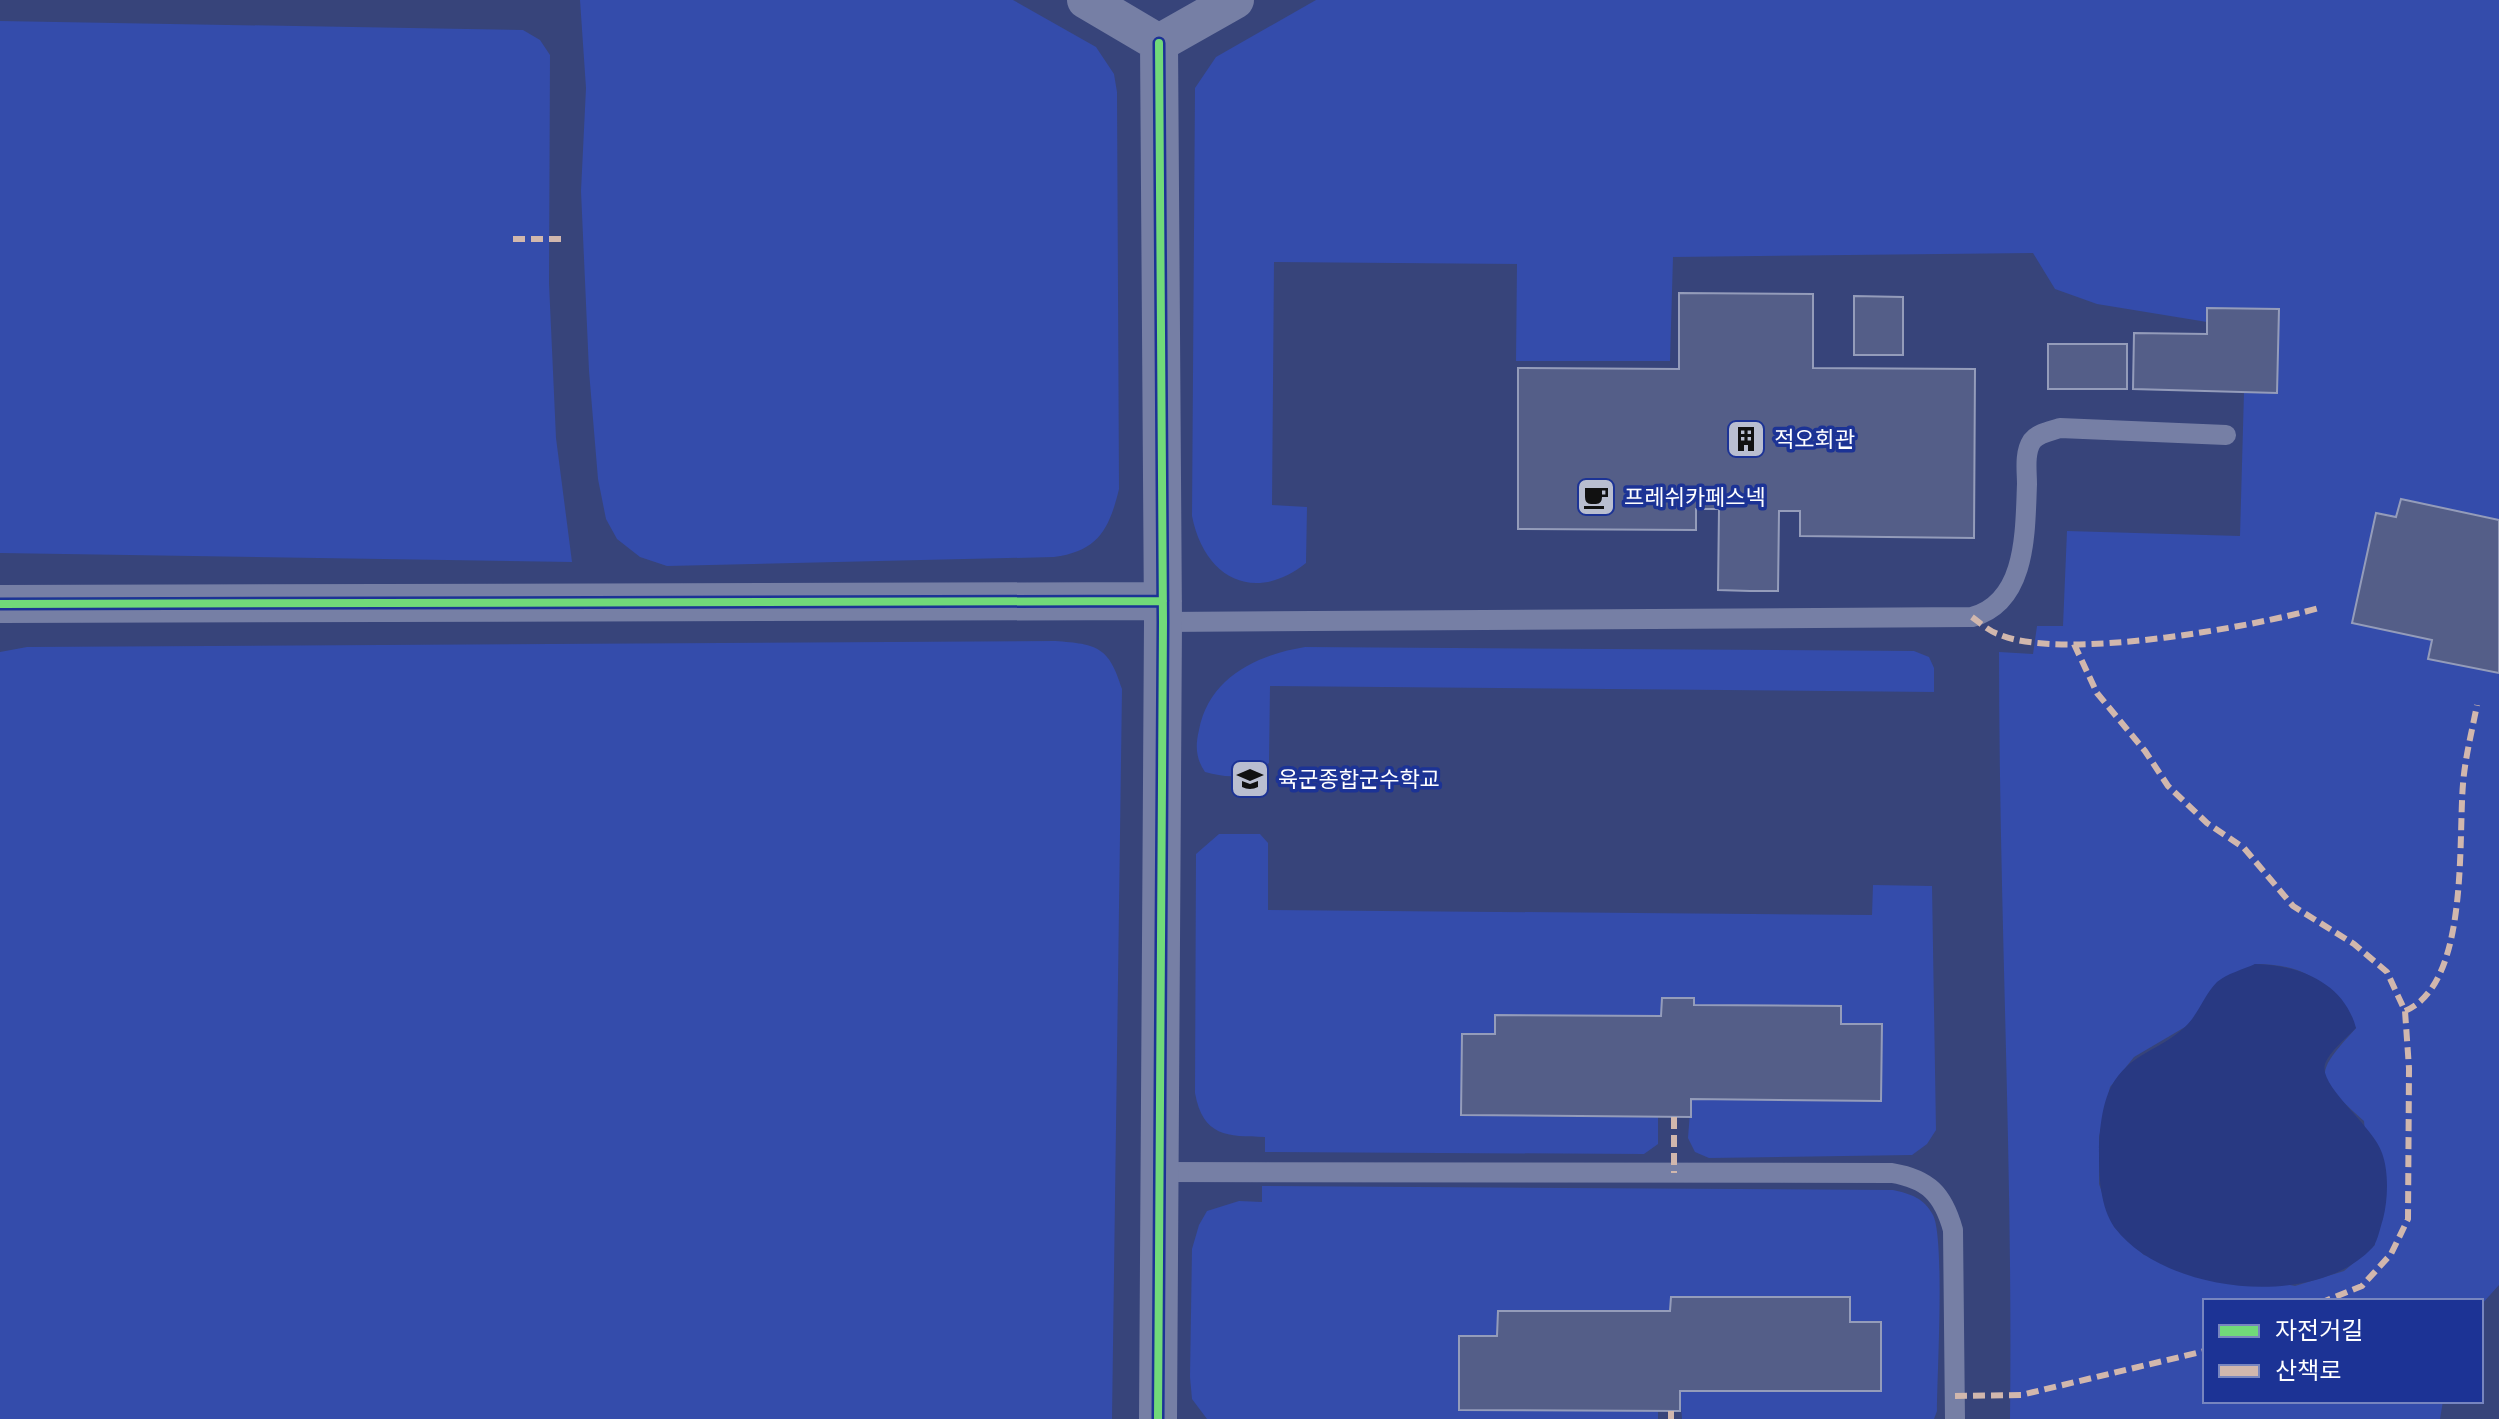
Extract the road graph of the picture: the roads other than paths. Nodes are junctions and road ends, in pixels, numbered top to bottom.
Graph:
1 (1086, 0) edge
2 (1235, 0) edge
3 (1159, 43) junction
4 (2226, 435) dead end
5 (0, 604) edge
6 (1163, 612) junction
7 (1160, 1172) junction
8 (1158, 1419) edge
9 (1955, 1419) edge

1 - 3 street
2 - 3 street
3 - 6 street
4 - 6 lane
5 - 6 street
6 - 7 street
7 - 8 street
7 - 9 lane

